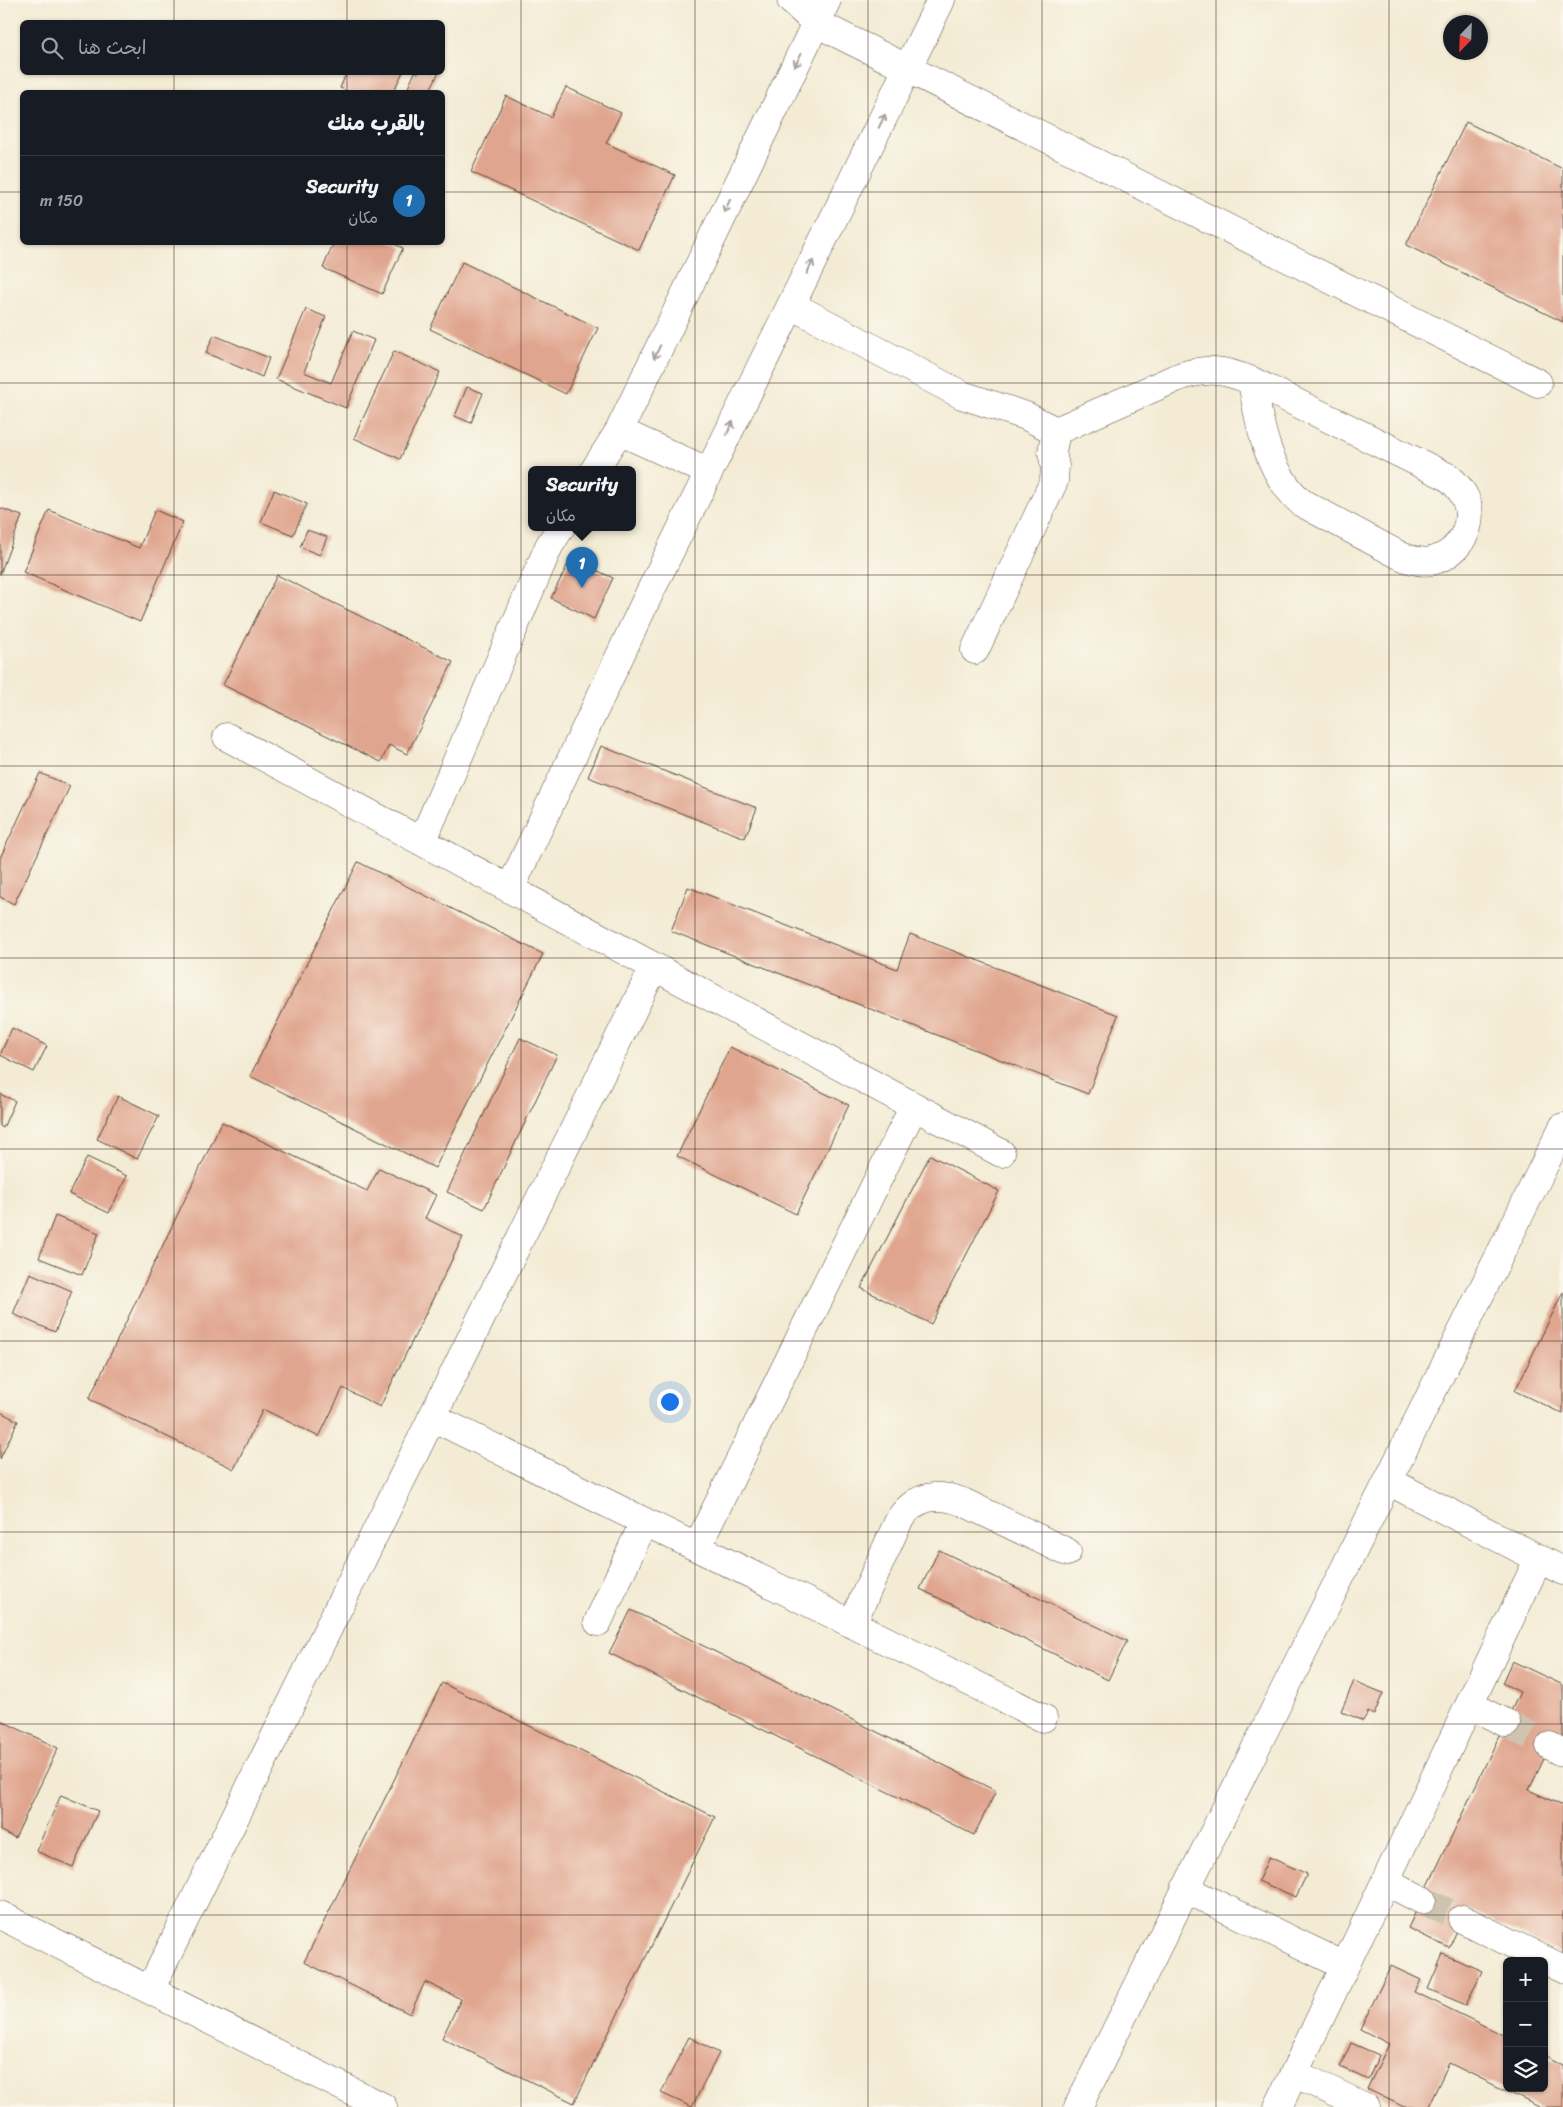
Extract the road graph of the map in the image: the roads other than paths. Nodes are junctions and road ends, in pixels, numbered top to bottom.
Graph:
1 (791, 0) edge
2 (941, 0) edge
3 (821, 12) edge
4 (907, 70) junction
5 (791, 305) junction
6 (1252, 381) junction
7 (1538, 383) dead end
8 (619, 430) junction
9 (1056, 431) junction
10 (597, 466) edge
11 (708, 472) junction
12 (558, 531) edge
13 (975, 650) dead end
14 (227, 737) dead end
15 (422, 842) junction
16 (510, 889) junction
17 (654, 967) junction
18 (914, 1106) junction
19 (1563, 1127) edge
20 (1001, 1153) dead end
21 (432, 1417) junction
22 (1388, 1481) junction
23 (644, 1522) junction
24 (697, 1547) junction
25 (1067, 1552) dead end
26 (1539, 1558) junction
27 (1563, 1570) edge
28 (598, 1622) dead end
29 (852, 1624) junction
30 (1470, 1705) junction
31 (1044, 1718) dead end
32 (1506, 1723) tunnel mouth
33 (1385, 1881) junction
34 (1185, 1889) junction
35 (1422, 1900) tunnel mouth
36 (0, 1915) edge
37 (1462, 1919) tunnel mouth
38 (1345, 1966) junction
39 (1563, 1969) edge
40 (150, 1990) junction
41 (1294, 2073) junction
42 (383, 2107) edge
43 (1078, 2107) edge
44 (1278, 2107) edge
45 (1365, 2107) edge

1 - 3 street
2 - 4 street
3 - 4 street
3 -> 8 street
5 -> 4 street
4 - 7 street
5 - 9 street
11 -> 5 street
6 - 6 street
6 - 9 street
8 - 10 street
8 - 11 street
9 - 13 street
11 - 16 street
12 - 15 street
14 - 15 street
15 - 16 street
16 - 17 street
17 - 18 street
17 - 21 street
18 - 20 street
18 - 24 street
19 - 22 street
21 - 23 street
21 - 40 street
22 - 26 street
22 - 34 street
23 - 24 street
23 - 28 street
24 - 29 street
25 - 29 street
26 - 27 street
26 - 30 street
29 - 31 street
30 - 32 street
30 - 33 street
33 - 35 street
33 - 38 street
34 - 38 street
34 - 43 street
36 - 40 street
37 - 39 street
38 - 41 street
40 - 42 street
41 - 44 street
41 - 45 street

